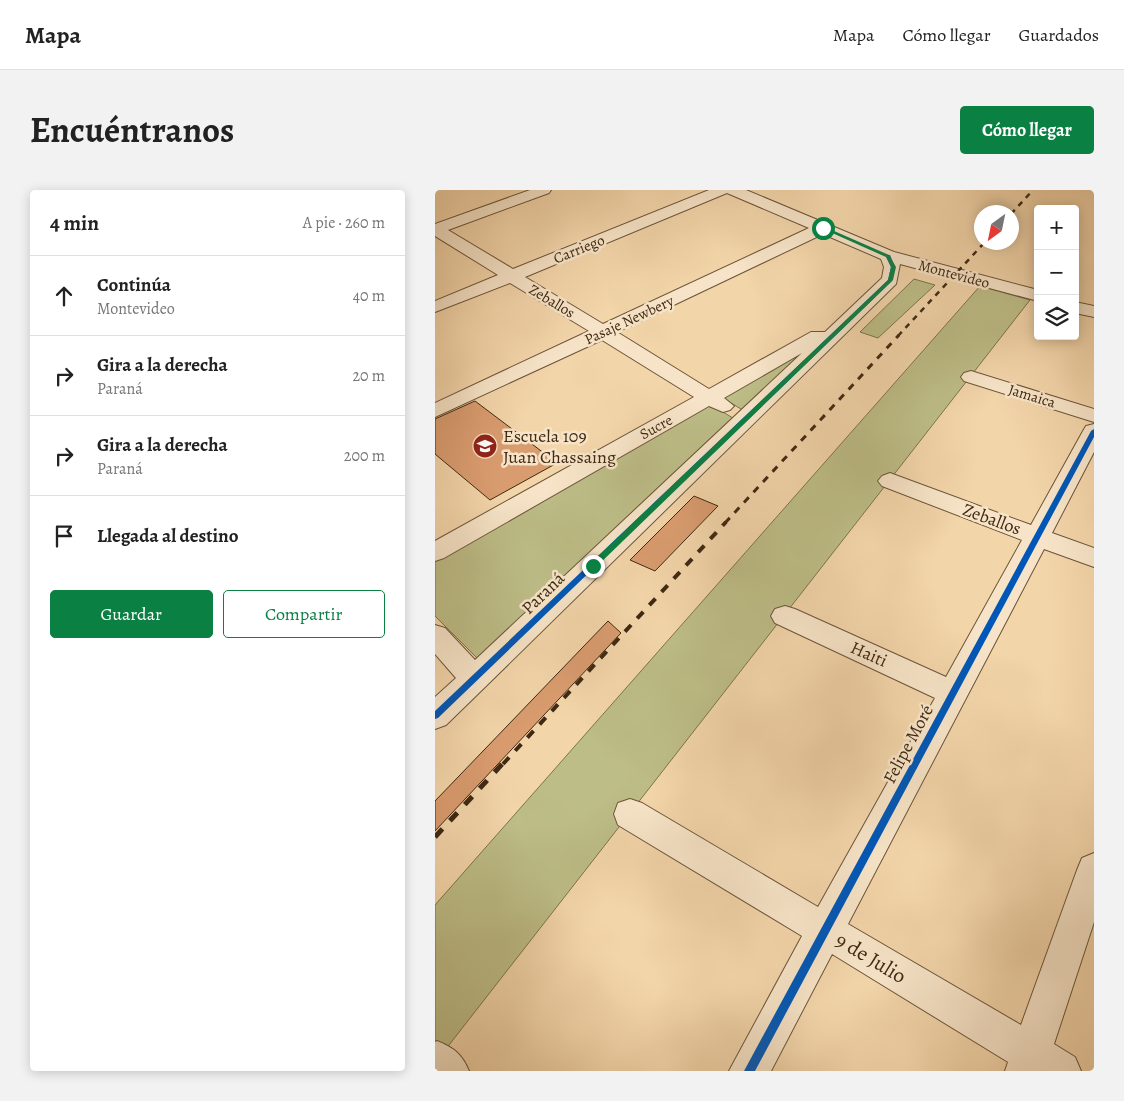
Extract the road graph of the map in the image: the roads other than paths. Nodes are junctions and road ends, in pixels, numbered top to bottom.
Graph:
1 (544, 190) edge
2 (722, 190) edge
3 (733, 190) edge
4 (823, 228) junction
5 (435, 229) edge
6 (888, 256) junction
7 (511, 276) junction
8 (1034, 295) edge
9 (435, 307) edge
10 (1079, 307) edge
11 (1094, 312) edge
12 (852, 317) junction
13 (603, 332) junction
14 (971, 377) dead end
15 (710, 397) junction
16 (435, 411) edge
17 (1094, 416) edge
18 (745, 419) junction
19 (1094, 431) edge
20 (889, 481) dead end
21 (1037, 536) junction
22 (435, 552) edge
23 (1094, 558) edge
24 (785, 616) dead end
25 (435, 636) edge
26 (475, 679) junction
27 (953, 693) junction
28 (435, 716) edge
29 (630, 814) dead end
30 (1094, 870) edge
31 (825, 930) junction
32 (1039, 1065) edge
33 (749, 1071) edge

1 - 5 street
2 - 7 street, Carriego
3 - 4 street, Montevideo
4 - 6 street, Montevideo
4 - 13 street, Pasaje Newbery
5 - 7 street, Zeballos
6 - 8 street, Montevideo
6 - 12 street, Paraná
7 - 9 street, Carriego
7 - 13 street, Zeballos
10 - 11 street
12 - 15 street, Sucre
12 - 18 street, Paraná
13 - 15 street, Zeballos
13 - 16 street, Pasaje Newbery
14 - 17 street, Jamaica
15 - 18 street, Zeballos
15 - 22 street, Sucre
18 - 26 street, Paraná
19 - 21 street, Felipe Moré
20 - 21 street, Zeballos
21 - 23 street, Zeballos
21 - 27 street, Felipe Moré
24 - 27 street, Haiti
25 - 26 street
26 - 28 street, Paraná
27 - 31 street, Felipe Moré
29 - 31 street, 9 de Julio
30 - 32 street
31 - 32 street, 9 de Julio
31 - 33 street, Felipe Moré

